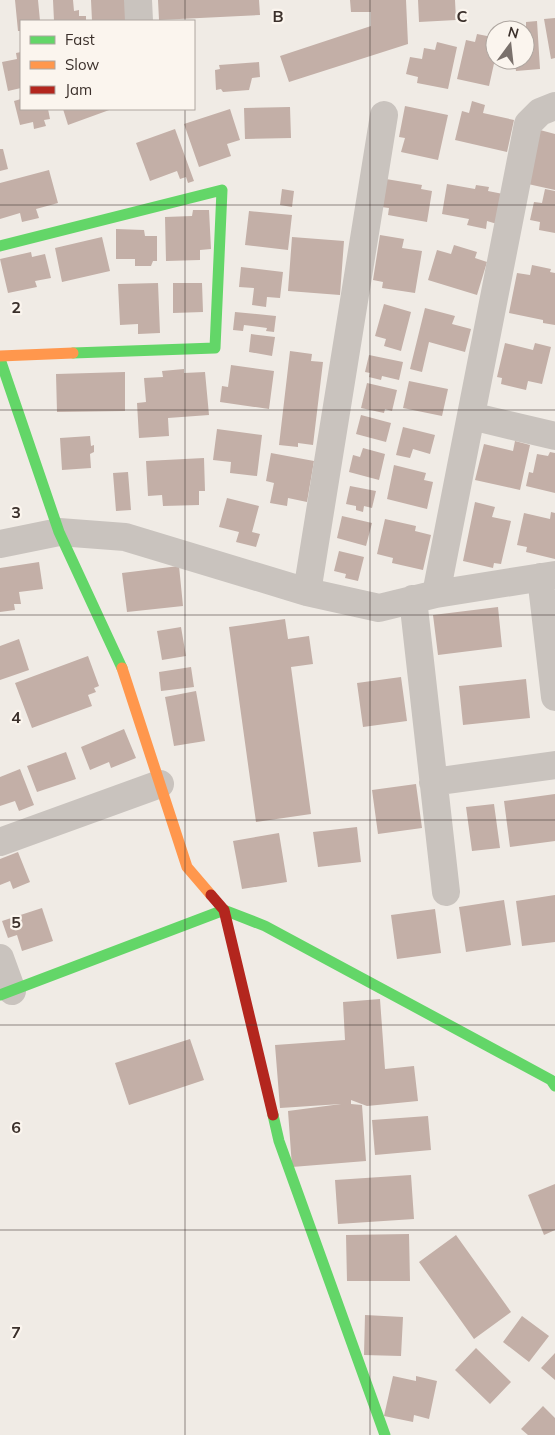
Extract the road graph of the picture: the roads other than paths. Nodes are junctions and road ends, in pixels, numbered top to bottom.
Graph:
1 (138, 0) edge
2 (139, 20) edge
3 (555, 106) edge
4 (384, 115) dead end
5 (0, 246) edge
6 (0, 357) edge
7 (5, 388) edge
8 (471, 416) junction
9 (555, 436) edge
10 (59, 532) junction
11 (0, 544) edge
12 (548, 576) edge
13 (306, 592) junction
14 (425, 597) junction
15 (555, 697) edge
16 (555, 765) edge
17 (433, 782) junction
18 (160, 784) junction
19 (0, 842) edge
20 (446, 892) dead end
21 (224, 910) junction
22 (0, 958) edge
23 (6, 993) edge
24 (555, 1086) edge
25 (385, 1435) edge

1 - 2 street
3 - 8 street
4 - 13 street
5 - 6 street
6 - 7 street
7 - 10 street
8 - 9 street
8 - 14 street
10 - 11 street
10 - 13 street
10 - 18 street
12 - 14 street
12 - 15 street
13 - 14 street
14 - 17 street
16 - 17 street
17 - 20 street
18 - 19 street
18 - 21 street
21 - 23 street
21 - 24 street
21 - 25 street
22 - 23 street

